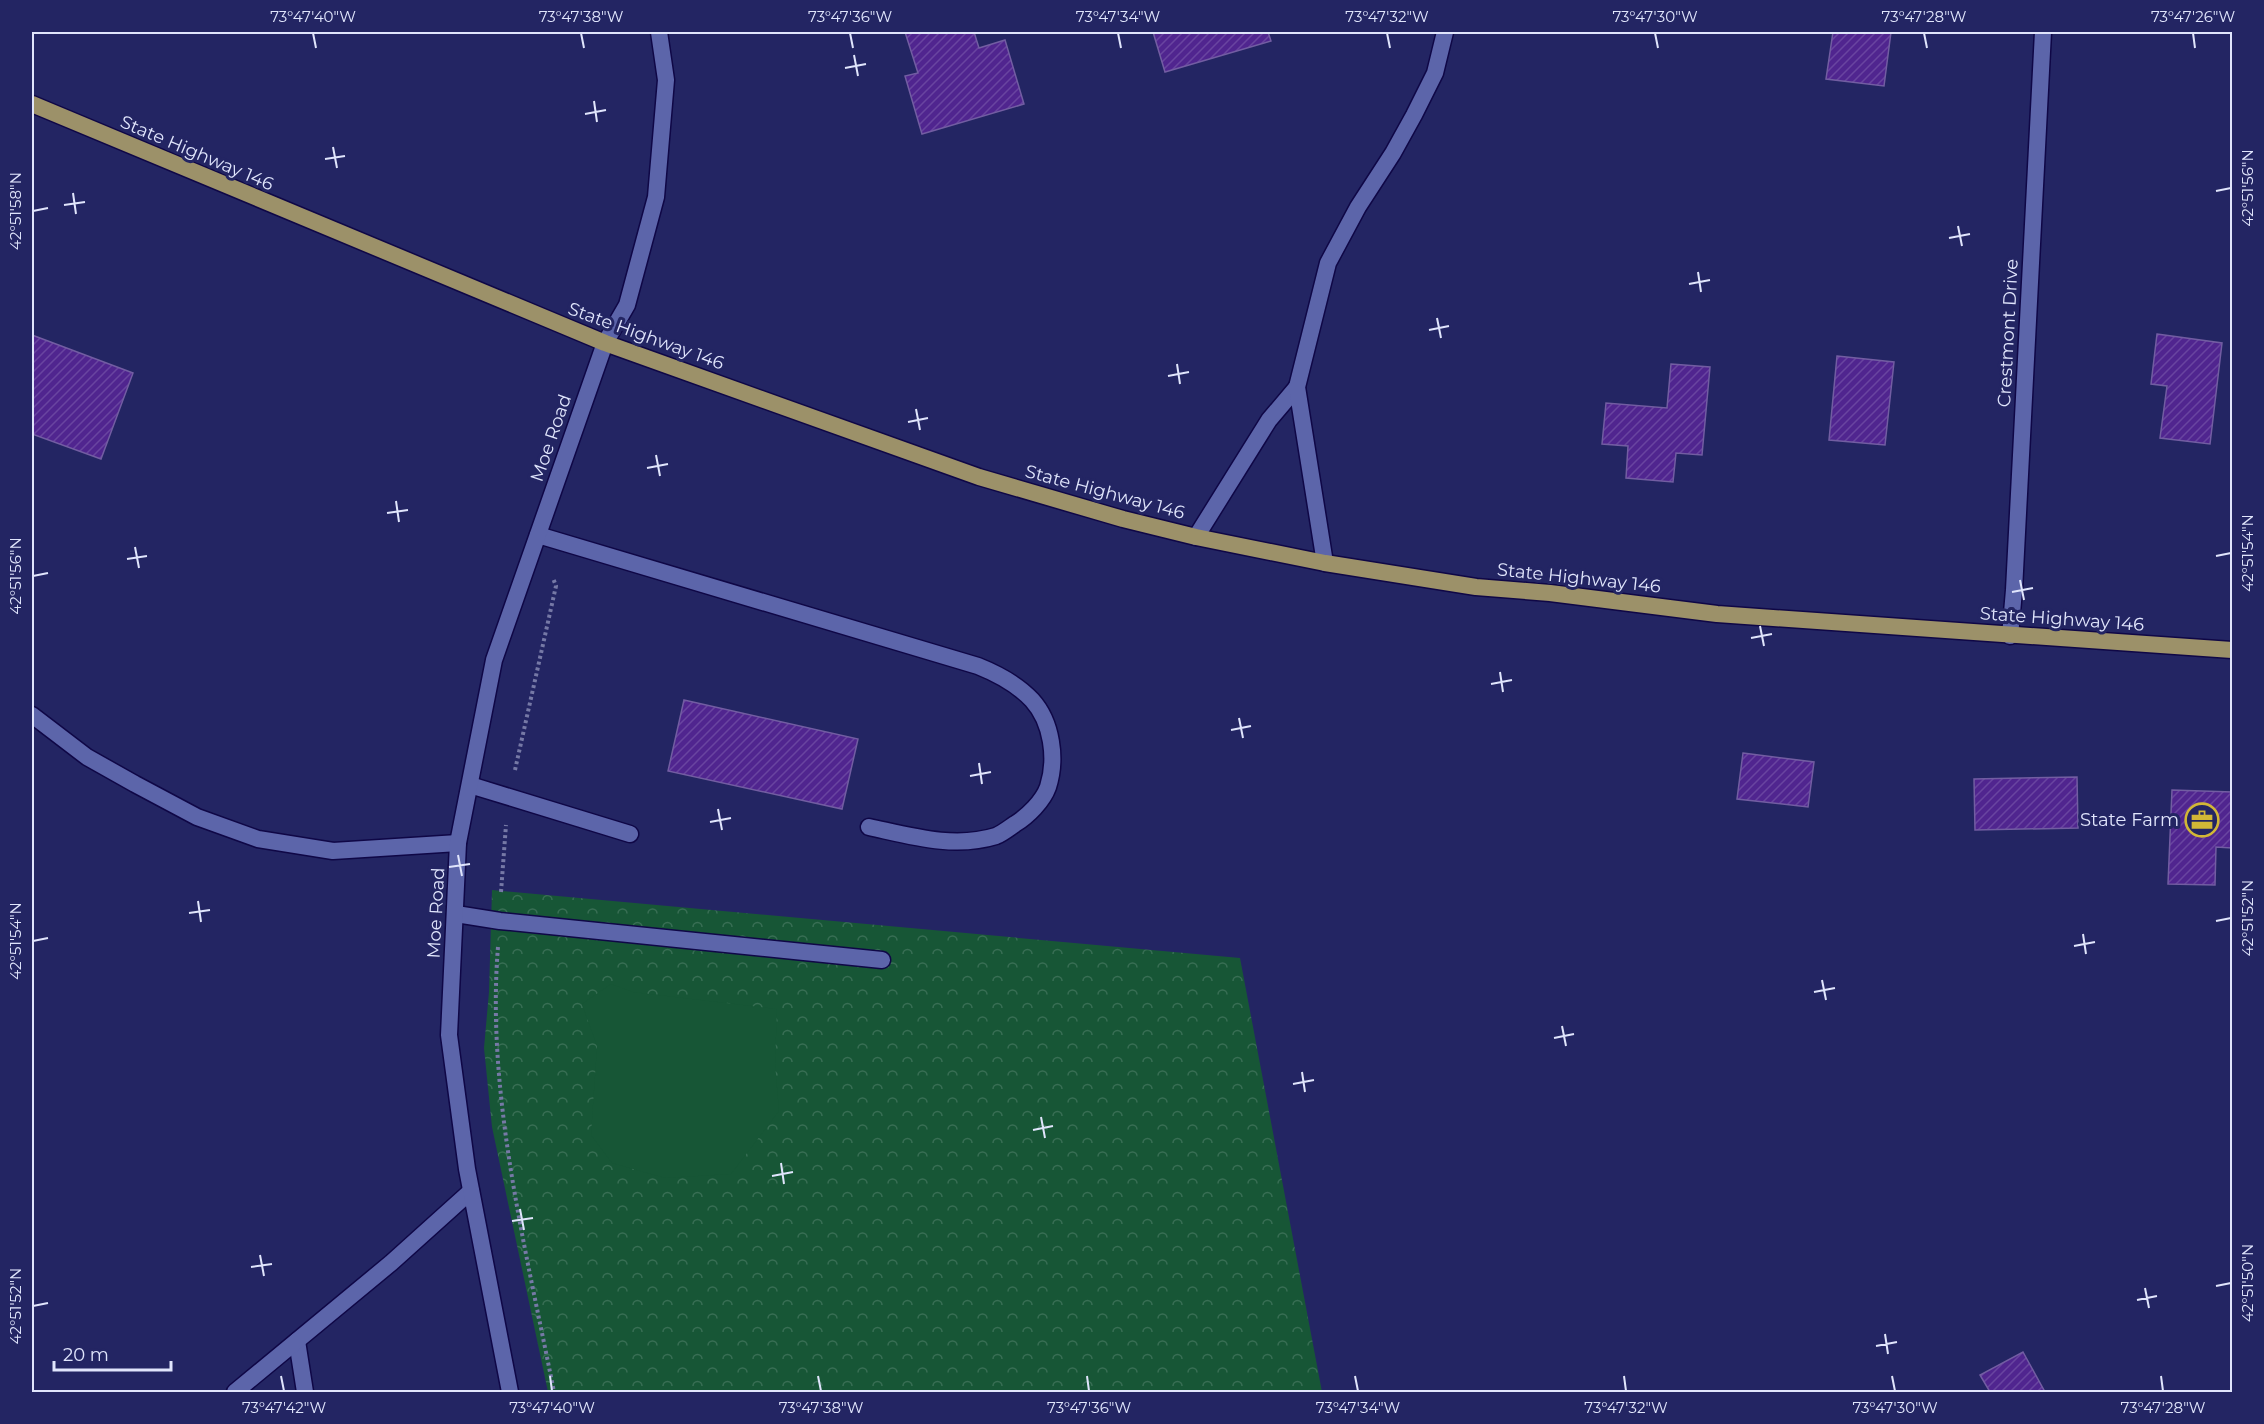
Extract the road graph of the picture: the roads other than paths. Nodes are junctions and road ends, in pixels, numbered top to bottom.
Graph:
1 (659, 32) edge
2 (1445, 32) edge
3 (2043, 32) edge
4 (32, 104) edge
5 (605, 343) junction
6 (1297, 387) junction
7 (538, 535) junction
8 (1196, 537) junction
9 (1325, 562) junction
10 (2010, 636) junction
11 (2232, 650) edge
12 (32, 715) edge
13 (470, 785) junction
14 (869, 827) dead end
15 (630, 834) dead end
16 (458, 843) junction
17 (456, 914) junction
18 (882, 960) dead end
19 (471, 1191) junction
20 (297, 1341) junction
21 (235, 1392) edge
22 (305, 1392) edge
23 (510, 1392) edge

1 - 5 street, Moe Road
2 - 6 street
3 - 10 street, Crestmont Drive
4 - 5 main road, State Highway 146
5 - 7 street, Moe Road
5 - 8 main road, State Highway 146
6 - 8 street
6 - 9 street
7 - 13 street, Moe Road
7 - 14 street
8 - 9 main road, State Highway 146
9 - 10 main road, State Highway 146
10 - 11 main road, State Highway 146
12 - 16 street
13 - 15 street
13 - 16 street, Moe Road
16 - 17 street, Moe Road
17 - 18 street
17 - 19 street, Moe Road
19 - 20 street
19 - 23 street, Moe Road
20 - 21 street
20 - 22 street

